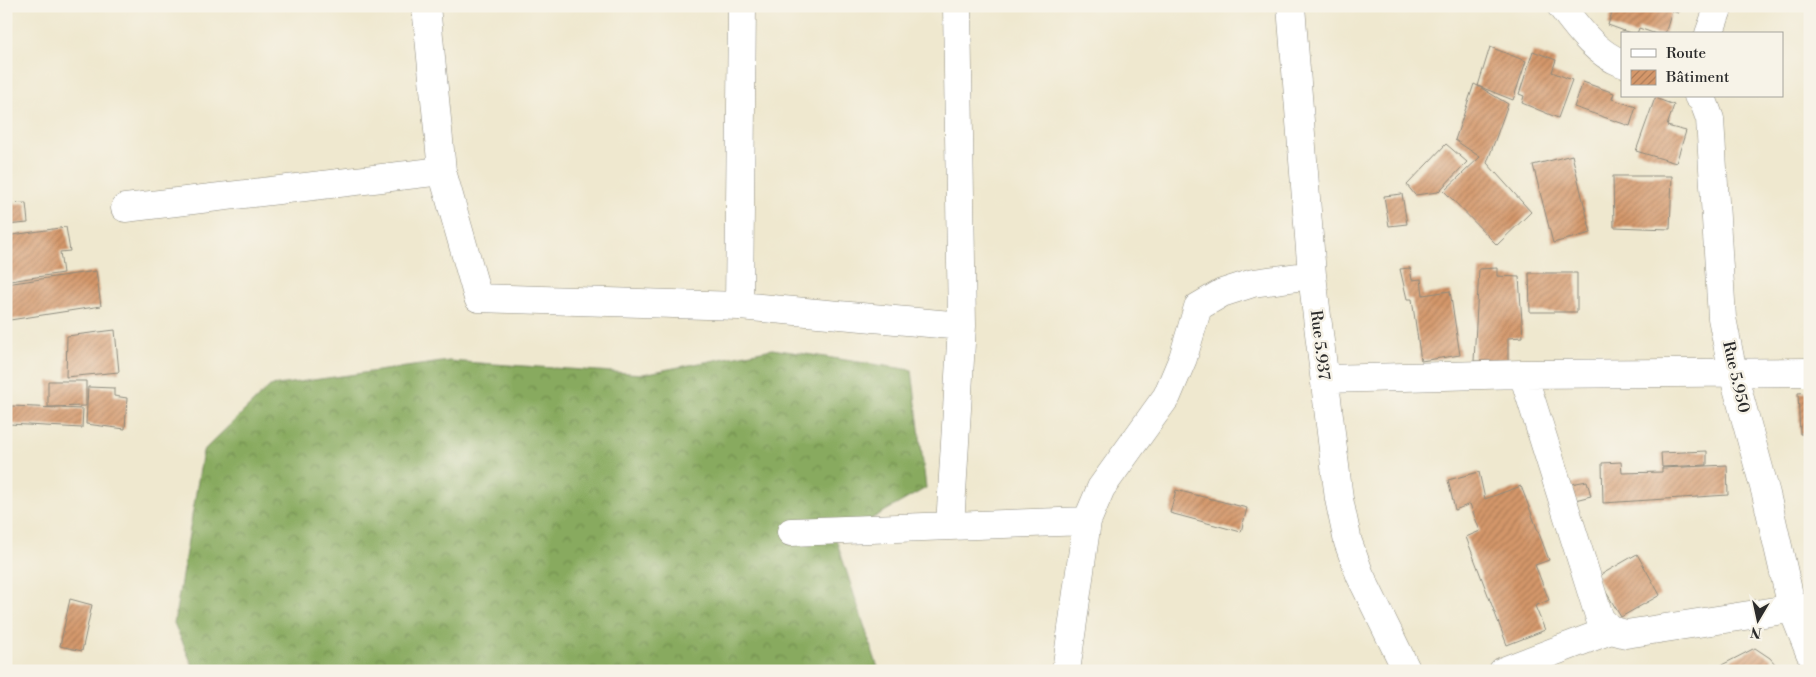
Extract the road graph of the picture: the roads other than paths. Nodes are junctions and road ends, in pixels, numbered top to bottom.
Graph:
1 (426, 6) edge
2 (742, 6) edge
3 (957, 6) edge
4 (1291, 6) edge
5 (1561, 6) edge
6 (1719, 6) edge
7 (1710, 32) edge
8 (1621, 62) edge
9 (1700, 98) edge
10 (442, 171) junction
11 (125, 208) dead end
12 (1312, 275) junction
13 (739, 306) junction
14 (962, 326) junction
15 (1810, 372) edge
16 (1733, 373) junction
17 (1523, 374) junction
18 (1325, 379) junction
19 (1087, 522) junction
20 (950, 526) junction
21 (791, 532) dead end
22 (1801, 607) edge
23 (1611, 630) junction
24 (1810, 653) edge
25 (1066, 671) edge
26 (1407, 671) edge
27 (1503, 671) edge

1 - 10 street
2 - 13 street
3 - 14 street
4 - 12 street, Rue 5.937
5 - 8 street
6 - 7 street
9 - 16 street, Rue 5.950
10 - 11 street
10 - 13 street
12 - 18 street, Rue 5.937
12 - 19 street
13 - 14 street
14 - 20 street
15 - 16 street
16 - 17 street
16 - 22 street, Rue 5.950
17 - 18 street
17 - 23 street
18 - 26 street, Rue 5.937
19 - 20 street
19 - 25 street
20 - 21 street
22 - 23 street
22 - 24 street, Rue 5.950
23 - 27 street

